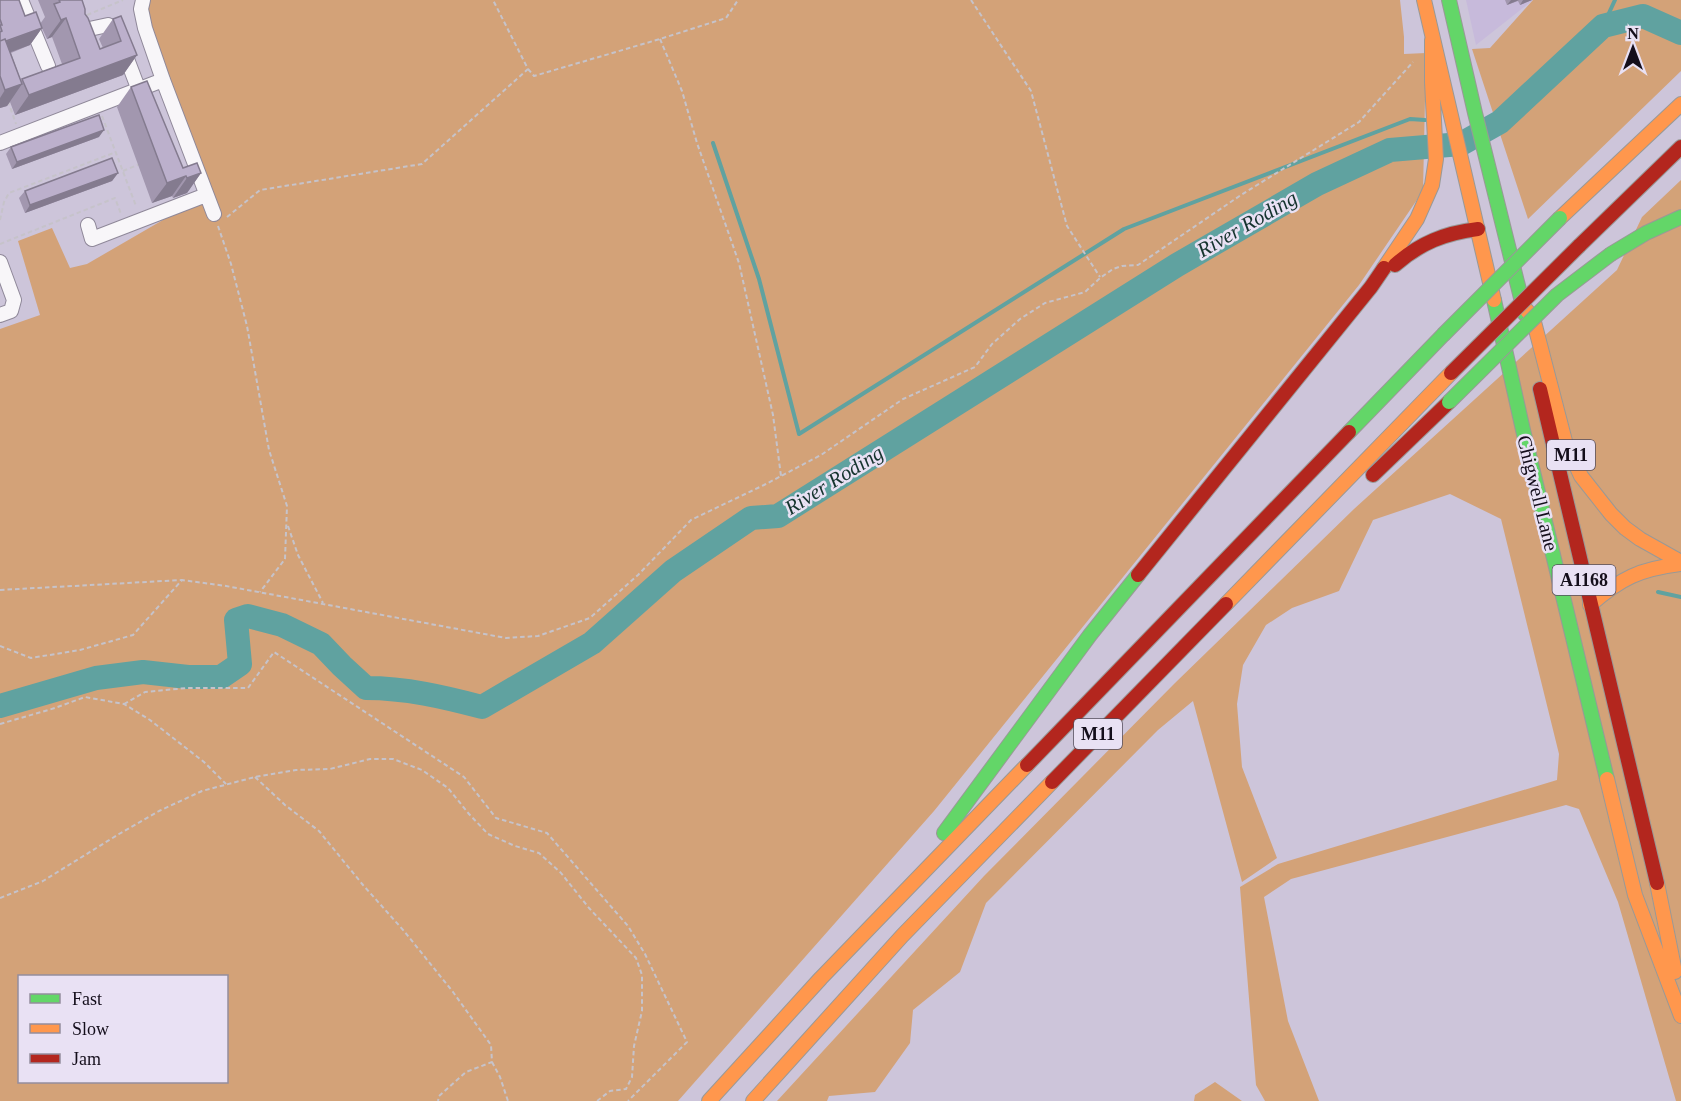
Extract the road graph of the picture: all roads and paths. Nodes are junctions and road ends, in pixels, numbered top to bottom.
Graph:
1 (21, 0) edge
2 (123, 0) edge
3 (144, 0) edge
4 (494, 0) edge
5 (738, 0) edge
6 (971, 0) edge
7 (1424, 0) edge
8 (1449, 0) edge
9 (85, 15) edge
10 (80, 32) edge
11 (660, 39) junction
12 (1432, 40) junction
13 (48, 66) dead end
14 (528, 69) junction
15 (163, 80) junction
16 (138, 89) junction
17 (5, 93) edge
18 (1681, 104) edge
19 (98, 105) junction
20 (146, 110) edge
21 (20, 135) junction
22 (0, 142) edge
23 (1681, 147) edge
24 (116, 152) junction
25 (142, 163) dead end
26 (123, 171) junction
27 (206, 195) junction
28 (214, 214) junction
29 (1681, 218) edge
30 (0, 220) edge
31 (142, 220) junction
32 (88, 225) dead end
33 (126, 226) junction
34 (1478, 229) junction
35 (1507, 237) junction
36 (0, 244) edge
37 (0, 262) edge
38 (1100, 278) junction
39 (1371, 287) junction
40 (1524, 307) junction
41 (0, 315) edge
42 (781, 476) junction
43 (287, 524) junction
44 (1280, 548) junction
45 (1681, 563) edge
46 (182, 580) junction
47 (0, 590) edge
48 (260, 592) junction
49 (323, 604) junction
50 (1590, 605) junction
51 (1571, 628) junction
52 (0, 646) edge
53 (124, 704) junction
54 (0, 724) edge
55 (255, 777) junction
56 (226, 784) junction
57 (0, 898) edge
58 (885, 912) junction
59 (1681, 1002) edge
60 (1681, 1016) edge
61 (492, 1062) junction
62 (438, 1101) edge
63 (508, 1101) edge
64 (597, 1101) edge
65 (628, 1101) edge
66 (709, 1101) edge
67 (753, 1101) edge

1 - 13 street
2 - 9 path
3 - 15 street
4 - 14 path
5 - 11 path
6 - 38 path
7 - 12 main road, Chigwell Lane / A1168
8 - 35 main road, Chigwell Lane / A1168
10 - 16 street
11 - 14 path
11 - 42 path
12 - 34 main road, Chigwell Lane / A1168
12 - 38 path
12 - 39 main road, M11
14 - 28 path
15 - 16 street
15 - 27 street
16 - 19 street
16 - 20 street
17 - 21 path
18 - 58 main road, M11, bridge
19 - 21 street
19 - 24 path
21 - 22 street
23 - 44 main road, M11, bridge
24 - 26 path
24 - 30 path
25 - 26 path
26 - 31 path
27 - 28 street
27 - 31 street
28 - 43 path
29 - 44 main road, M11, bridge
31 - 33 street
32 - 33 street
33 - 36 path
34 - 35 main road
34 - 39 main road, M11
34 - 51 main road, Chigwell Lane / A1168
35 - 40 main road, Chigwell Lane / A1168
37 - 41 street
38 - 42 path
39 - 58 main road, M11
40 - 45 main road, M11
40 - 50 main road, Chigwell Lane / A1168
42 - 49 path
43 - 48 path
43 - 49 path
44 - 67 main road, M11
45 - 50 main road, M11
46 - 47 path
46 - 48 path
46 - 52 path
48 - 49 path
50 - 51 main road
50 - 59 main road, Chigwell Lane / A1168
51 - 60 main road, Chigwell Lane / A1168
53 - 54 path
53 - 56 path
53 - 65 path
55 - 56 path
55 - 61 path
55 - 64 path
56 - 57 path
58 - 66 main road, M11
61 - 62 path
61 - 63 path

